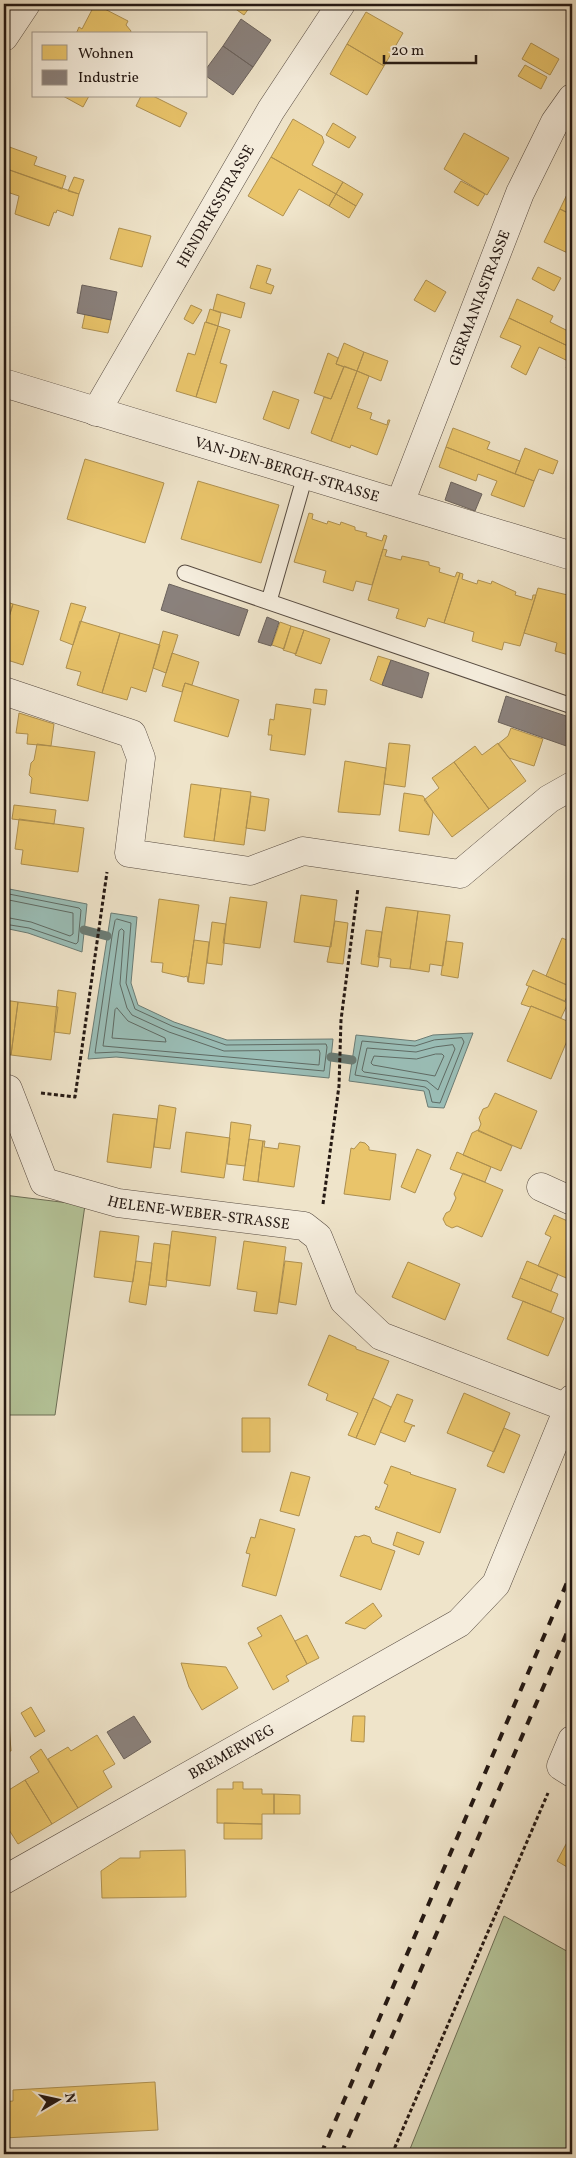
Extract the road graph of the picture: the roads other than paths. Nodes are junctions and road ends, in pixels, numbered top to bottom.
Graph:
1 (26, 4) edge
2 (341, 4) edge
3 (4, 36) edge
4 (572, 98) edge
5 (4, 383) edge
6 (96, 412) junction
7 (305, 476) junction
8 (400, 503) junction
9 (572, 556) edge
10 (185, 573) dead end
11 (269, 601) junction
12 (4, 691) edge
13 (572, 706) edge
14 (572, 786) edge
15 (6, 1088) edge
16 (542, 1187) dead end
17 (572, 1201) edge
18 (570, 1404) edge
19 (572, 1740) edge
20 (567, 1769) edge
21 (4, 1880) edge

1 - 3 street
2 - 6 street, HENDRIKSSTRASSE
4 - 8 street, GERMANIASTRASSE
5 - 6 street, VAN-DEN-BERGH-STRASSE
6 - 7 street, VAN-DEN-BERGH-STRASSE
7 - 8 street, VAN-DEN-BERGH-STRASSE
7 - 11 lane
8 - 9 street, VAN-DEN-BERGH-STRASSE
10 - 11 lane
11 - 13 lane
12 - 14 street
15 - 18 street, HELENE-WEBER-STRASSE
16 - 17 street
18 - 21 street, BREMERWEG
19 - 20 street

